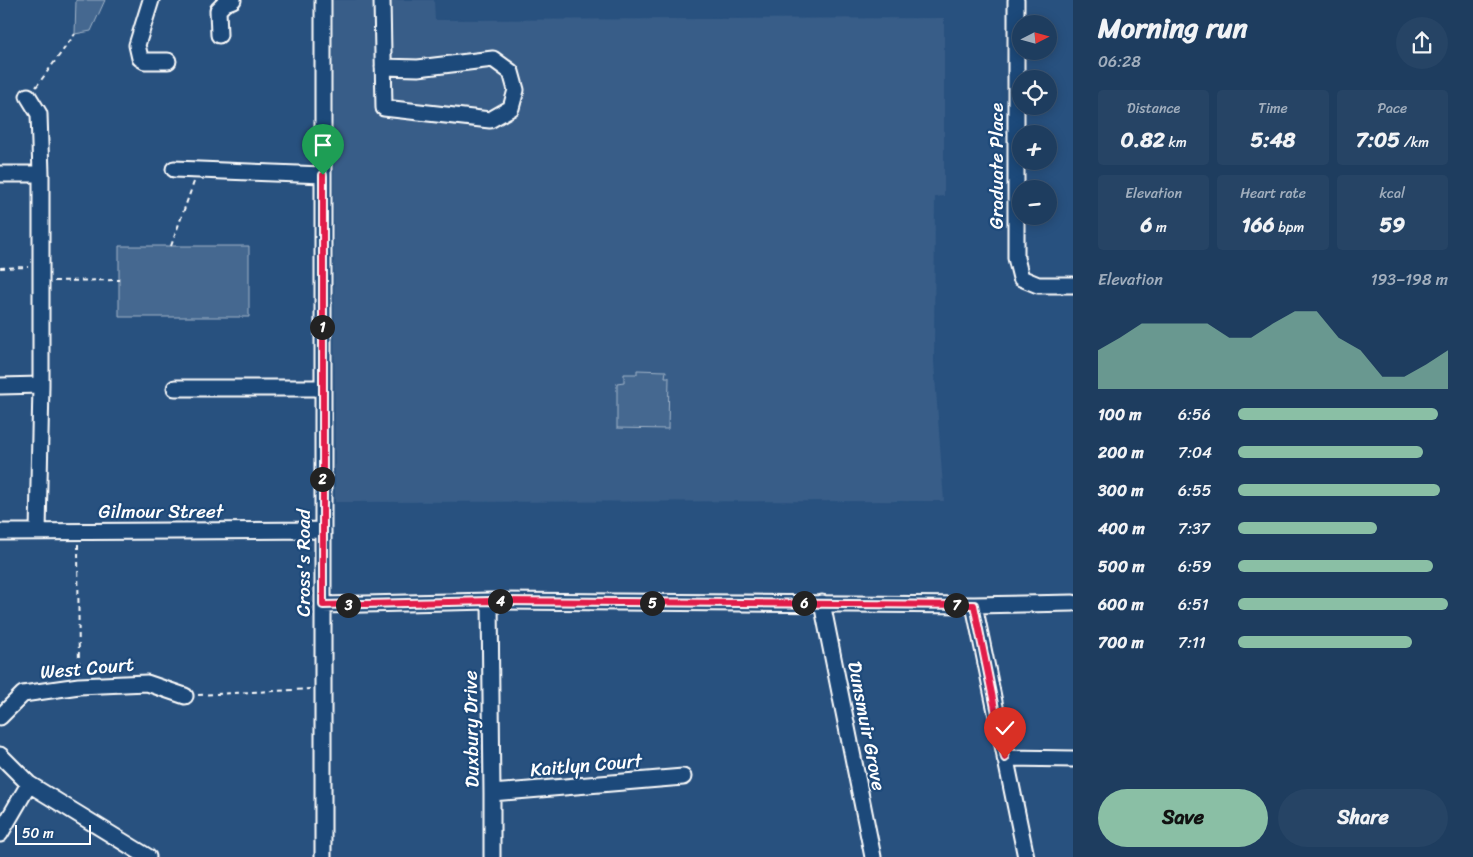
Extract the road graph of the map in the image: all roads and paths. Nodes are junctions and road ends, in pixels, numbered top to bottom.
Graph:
1 (151, 0) edge
2 (233, 0) edge
3 (323, 0) edge
4 (382, 0) edge
5 (1016, 0) edge
6 (74, 34) dead end
7 (219, 34) dead end
8 (168, 61) dead end
9 (383, 67) junction
10 (28, 96) joint
11 (174, 169) dead end
12 (198, 170) junction
13 (0, 174) edge
14 (41, 174) junction
15 (323, 175) junction
16 (171, 246) dead end
17 (0, 268) edge
18 (41, 274) junction
19 (119, 280) dead end
20 (1073, 285) edge
21 (41, 385) junction
22 (0, 386) edge
23 (175, 388) dead end
24 (322, 388) junction
25 (323, 530) junction
26 (0, 532) edge
27 (38, 532) junction
28 (78, 532) junction
29 (490, 601) junction
30 (822, 603) junction
31 (1073, 603) edge
32 (323, 605) junction
33 (974, 605) junction
34 (79, 686) junction
35 (323, 688) junction
36 (185, 696) joint
37 (0, 718) edge
38 (0, 756) edge
39 (1005, 758) junction
40 (1073, 759) edge
41 (683, 776) dead end
42 (29, 784) junction
43 (492, 793) junction
44 (0, 834) edge
45 (148, 857) edge
46 (323, 857) edge
47 (492, 857) edge
48 (873, 857) edge
49 (1026, 857) edge

1 - 8 street
2 - 7 street
3 - 15 street, Cross's Road
4 - 9 street
5 - 20 street, Graduate Place
6 - 10 path
9 - 9 street
10 - 14 street
11 - 12 street
12 - 15 street
12 - 16 path
13 - 14 street
14 - 18 street
15 - 24 street, Cross's Road
17 - 18 path
18 - 19 path
18 - 21 street
21 - 22 street
21 - 27 street
23 - 24 street
24 - 25 street, Cross's Road
25 - 28 street, Gilmour Street
25 - 32 street, Cross's Road
26 - 27 street, Gilmour Street
27 - 28 street, Gilmour Street
28 - 34 path
29 - 30 street
29 - 32 street
29 - 43 street, Duxbury Drive
30 - 33 street
30 - 48 street, Dunsmuir Grove
31 - 33 street
32 - 35 street, Cross's Road
33 - 39 street
34 - 36 street, West Court
34 - 37 street, West Court
35 - 36 path
35 - 46 street, Cross's Road
38 - 42 street
39 - 40 street
39 - 49 street
41 - 43 street, Kaitlyn Court
42 - 44 street
42 - 45 street
43 - 47 street, Duxbury Drive

